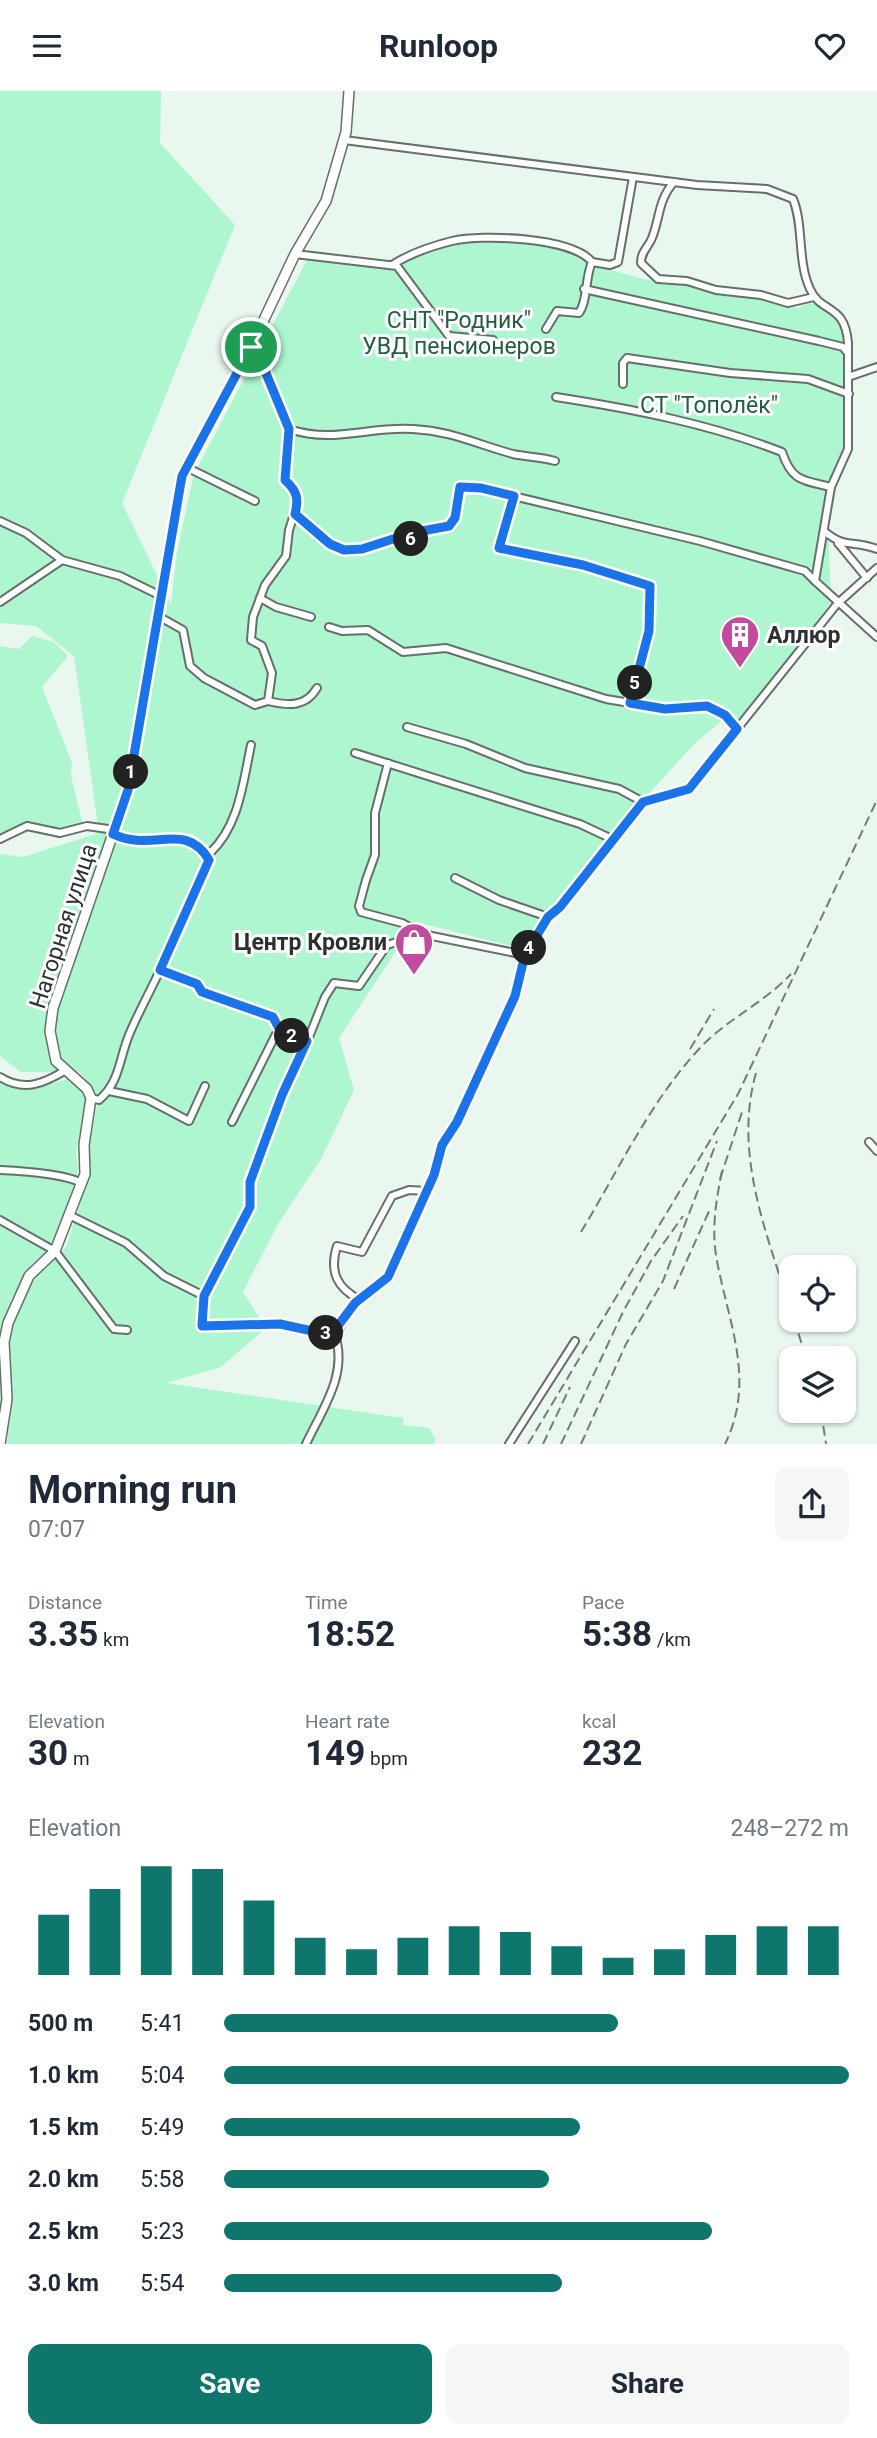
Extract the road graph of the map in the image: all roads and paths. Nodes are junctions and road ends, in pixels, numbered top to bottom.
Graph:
1 (349, 91) edge
2 (344, 140) junction
3 (633, 177) junction
4 (674, 182) junction
5 (295, 254) junction
6 (592, 261) junction
7 (392, 265) junction
8 (584, 289) junction
9 (814, 297) junction
10 (546, 329) dead end
11 (494, 340) dead end
12 (251, 347) junction
13 (846, 351) junction
14 (877, 366) edge
15 (848, 377) junction
16 (623, 384) dead end
17 (849, 394) junction
18 (556, 397) dead end
19 (289, 429) junction
20 (555, 461) dead end
21 (186, 467) junction
22 (831, 487) junction
23 (514, 496) junction
24 (255, 501) dead end
25 (295, 514) junction
26 (0, 521) edge
27 (824, 531) junction
28 (838, 543) junction
29 (877, 549) edge
30 (62, 560) junction
31 (877, 568) edge
32 (867, 578) junction
33 (815, 581) junction
34 (161, 596) junction
35 (260, 598) junction
36 (0, 602) edge
37 (837, 604) junction
38 (158, 616) junction
39 (311, 617) dead end
40 (329, 628) dead end
41 (877, 637) edge
42 (317, 688) dead end
43 (268, 701) junction
44 (630, 703) junction
45 (407, 727) dead end
46 (737, 729) junction
47 (251, 745) dead end
48 (355, 753) dead end
49 (388, 763) junction
50 (643, 802) junction
51 (114, 832) junction
52 (0, 839) edge
53 (612, 839) junction
54 (206, 853) junction
55 (455, 878) dead end
56 (548, 917) junction
57 (422, 934) junction
58 (525, 955) junction
59 (160, 970) junction
60 (279, 1028) junction
61 (307, 1041) junction
62 (66, 1070) junction
63 (0, 1077) edge
64 (205, 1086) dead end
65 (109, 1091) junction
66 (91, 1098) junction
67 (232, 1122) dead end
68 (869, 1142) dead end
69 (877, 1151) edge
70 (0, 1170) edge
71 (82, 1182) junction
72 (426, 1191) junction
73 (71, 1216) junction
74 (0, 1220) edge
75 (55, 1251) junction
76 (204, 1296) junction
77 (360, 1300) junction
78 (341, 1325) junction
79 (127, 1330) dead end
80 (575, 1341) dead end
81 (2, 1342) edge
82 (0, 1444) edge
83 (306, 1444) edge
84 (509, 1444) edge

1 - 2 street, Нагорная улица
2 - 3 street
2 - 5 street, Нагорная улица
3 - 4 street
3 - 6 street
4 - 9 street
4 - 9 street
5 - 7 street
5 - 12 street, Нагорная улица
6 - 7 street
6 - 8 street
7 - 11 street
8 - 10 street
8 - 13 street
9 - 13 street
12 - 19 street
12 - 21 street, Нагорная улица
13 - 15 street
14 - 15 street
15 - 17 street
16 - 17 street
17 - 22 street
18 - 22 street
19 - 20 street
19 - 25 street
21 - 24 street
21 - 34 street, Нагорная улица
22 - 27 street
23 - 25 street
23 - 33 street
23 - 44 street
25 - 35 street
26 - 30 street
27 - 28 street
27 - 33 street
28 - 29 street
28 - 32 street
30 - 34 street
30 - 36 street
31 - 32 street
32 - 37 street
33 - 37 street
34 - 38 street, Нагорная улица
35 - 39 street
35 - 43 street
37 - 41 street
37 - 46 street
38 - 43 street
38 - 51 street, Нагорная улица
40 - 44 street
42 - 43 street
44 - 46 street
45 - 50 street
46 - 50 street
47 - 54 street
48 - 49 street
49 - 53 street
49 - 57 street
50 - 53 street
51 - 52 street
51 - 54 street
51 - 62 street, Нагорная улица
53 - 56 street
54 - 59 street
55 - 56 street
56 - 58 street
57 - 58 street
57 - 61 street
58 - 72 street
59 - 60 street
59 - 65 street
60 - 61 street
60 - 67 street
61 - 76 street
62 - 63 street
62 - 66 street, Нагорная улица
64 - 65 street
65 - 66 street
66 - 71 street
68 - 69 street
70 - 71 street
71 - 73 street
72 - 77 street
72 - 77 street
73 - 75 street
73 - 76 street
74 - 75 street
75 - 79 street
75 - 81 street
76 - 78 street
77 - 78 street
78 - 83 street
80 - 84 street
81 - 82 street

